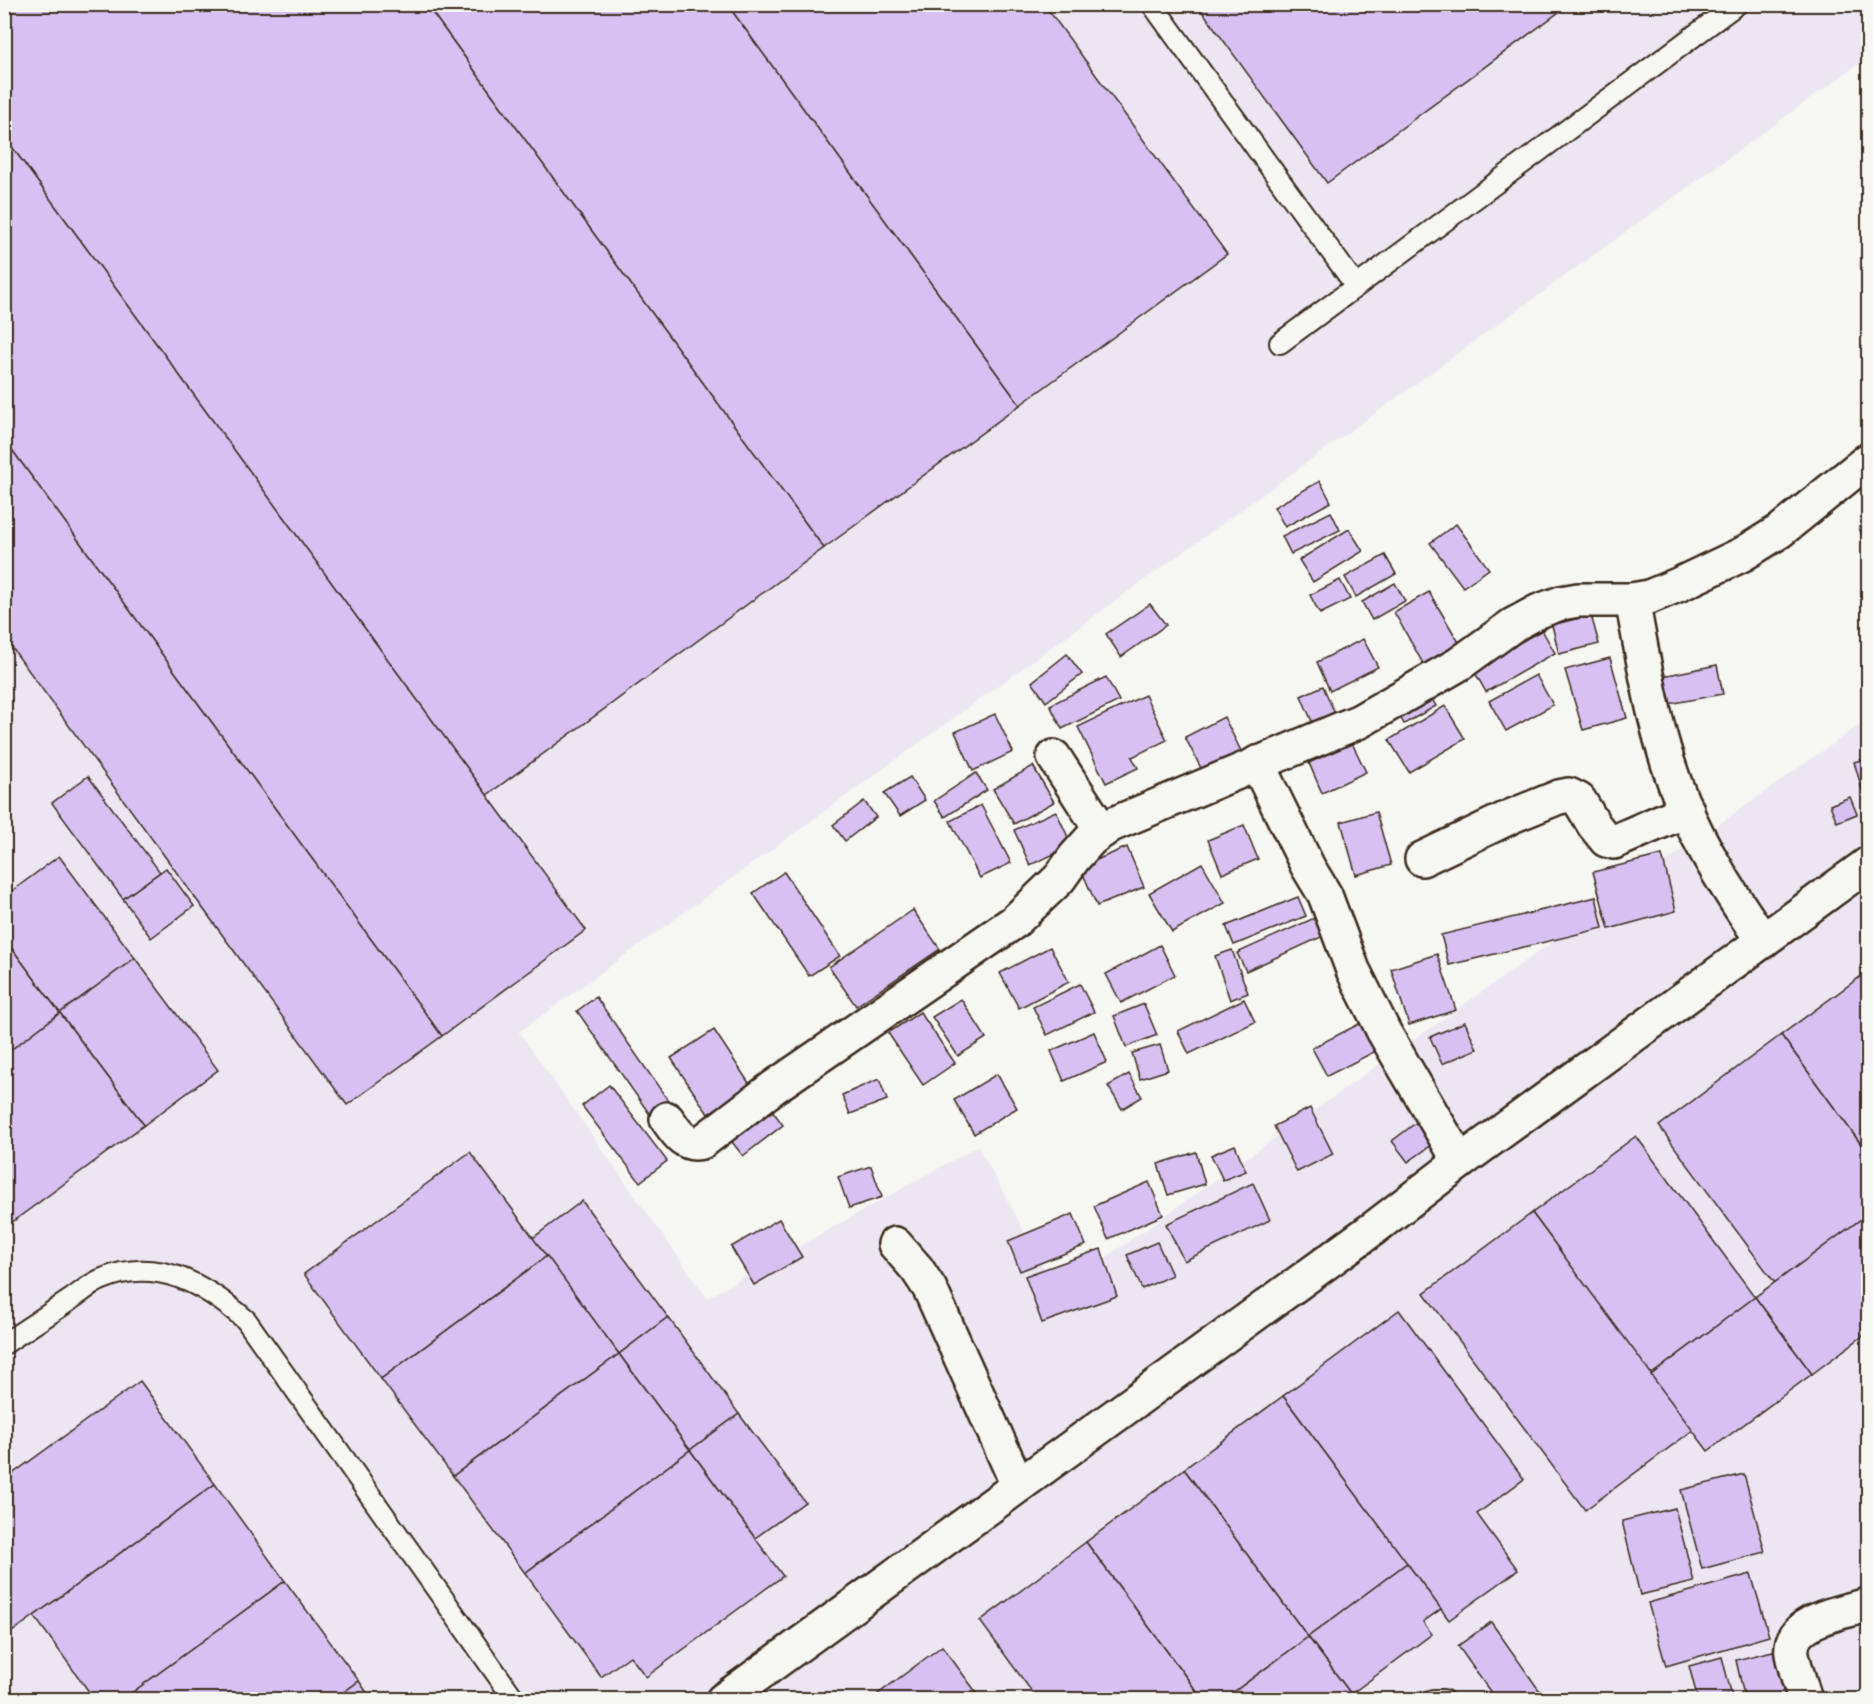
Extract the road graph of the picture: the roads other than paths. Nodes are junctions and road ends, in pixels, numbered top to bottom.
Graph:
1 (1152, 4) edge
2 (1737, 4) edge
3 (1356, 285) junction
4 (1280, 343) dead end
5 (1869, 460) edge
6 (1632, 600) junction
7 (1054, 757) dead end
8 (1257, 763) junction
9 (1687, 810) junction
10 (1102, 831) junction
11 (1422, 859) dead end
12 (1869, 864) edge
13 (1763, 941) junction
14 (667, 1119) dead end
15 (1460, 1162) junction
16 (895, 1244) dead end
17 (4, 1344) edge
18 (1018, 1485) junction
19 (1869, 1605) edge
20 (515, 1700) edge
21 (723, 1700) edge
22 (1433, 1700) edge
23 (1443, 1700) edge
24 (1805, 1700) edge

1 - 3 lane
2 - 3 lane
3 - 4 lane
5 - 6 street
6 - 8 street
6 - 9 street
7 - 10 street
8 - 10 street
8 - 15 street
9 - 11 street
9 - 13 street
10 - 14 street
12 - 13 street
13 - 15 street
15 - 18 street
16 - 18 street
17 - 20 lane
18 - 21 street
19 - 24 street
22 - 23 lane

